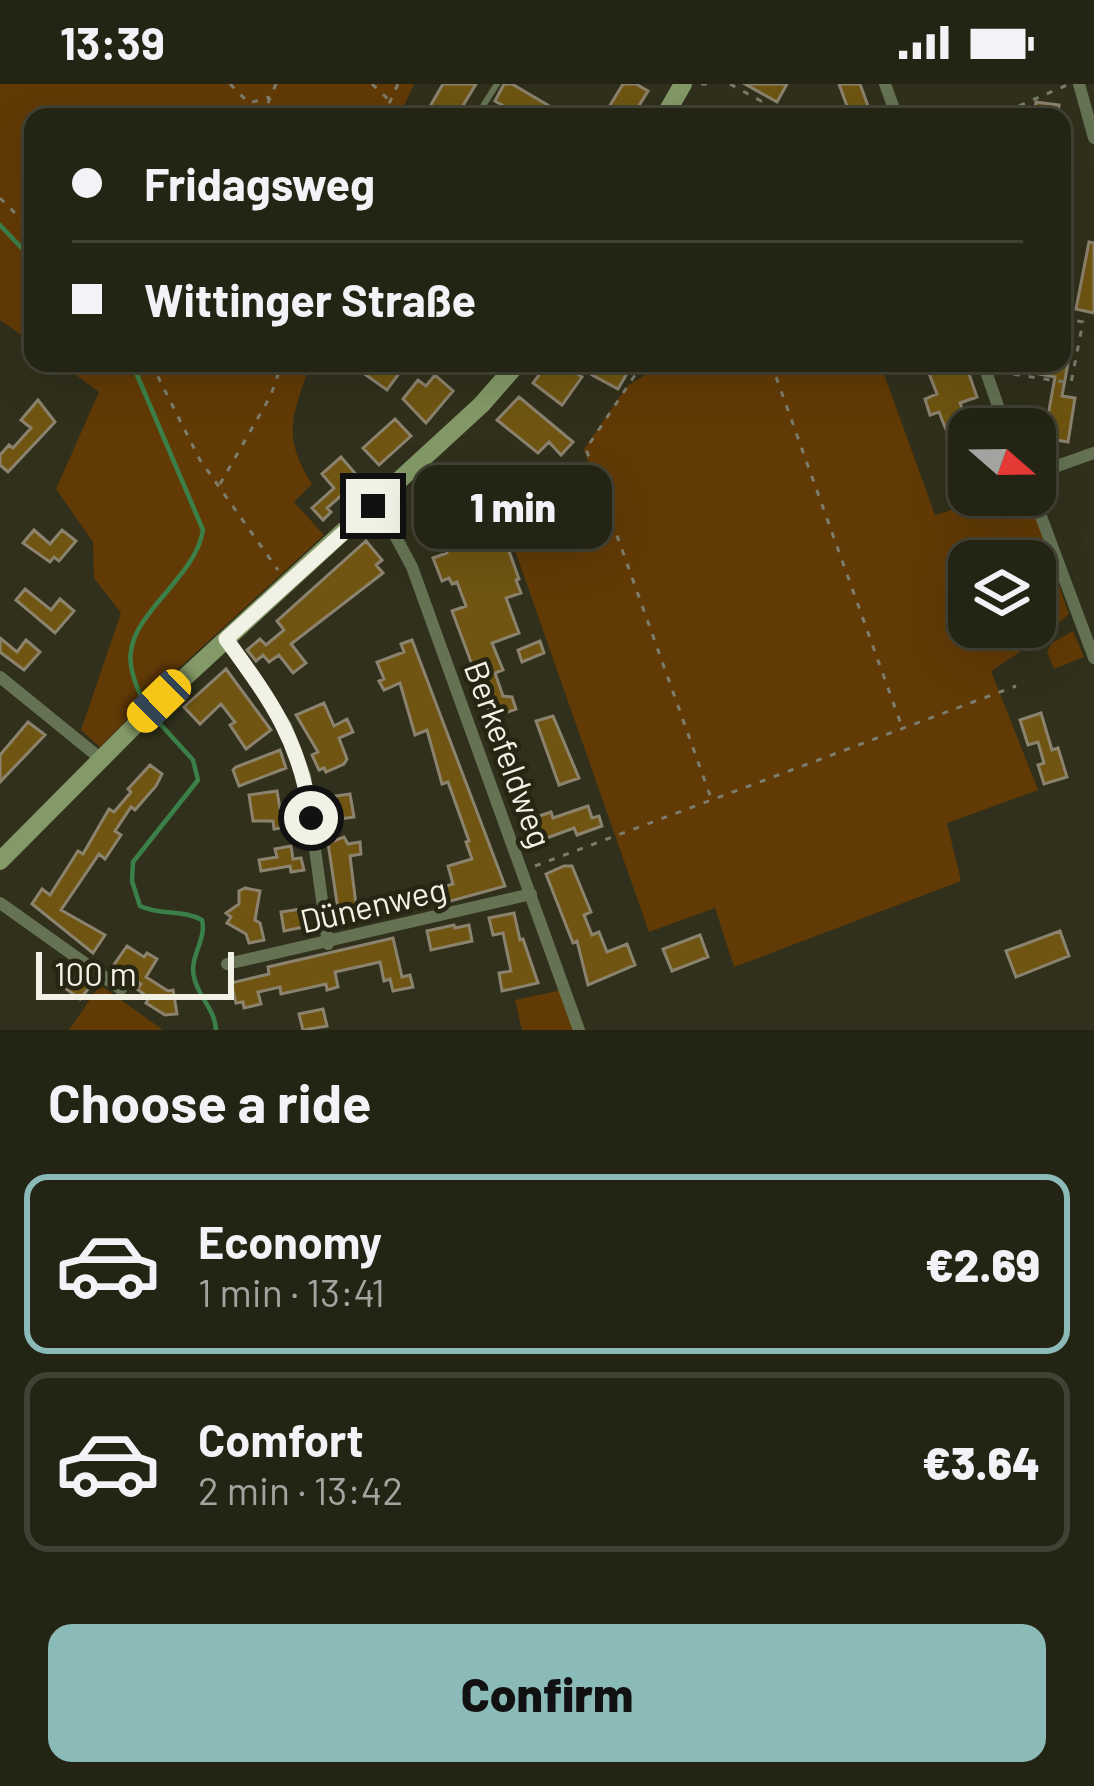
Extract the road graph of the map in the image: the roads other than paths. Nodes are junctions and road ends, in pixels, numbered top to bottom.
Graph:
1 (1079, 84) edge
2 (1094, 139) edge
3 (510, 372) edge
4 (986, 372) edge
5 (999, 408) edge
6 (1094, 452) edge
7 (1056, 466) edge
8 (377, 502) junction
9 (1042, 516) edge
10 (226, 639) junction
11 (1094, 658) edge
12 (0, 677) edge
13 (101, 759) junction
14 (0, 861) edge
15 (531, 894) junction
16 (0, 903) edge
17 (328, 944) junction
18 (227, 964) dead end
19 (122, 988) dead end
20 (579, 1030) edge

1 - 2 street
3 - 8 main road
4 - 5 street
6 - 7 street
8 - 10 main road
8 - 15 street, Berkefeldweg
9 - 11 street
10 - 13 main road
10 - 17 street
12 - 13 street
13 - 14 main road
15 - 17 street, Dünenweg
15 - 20 street, Berkefeldweg
16 - 19 street
17 - 18 street, Dünenweg

